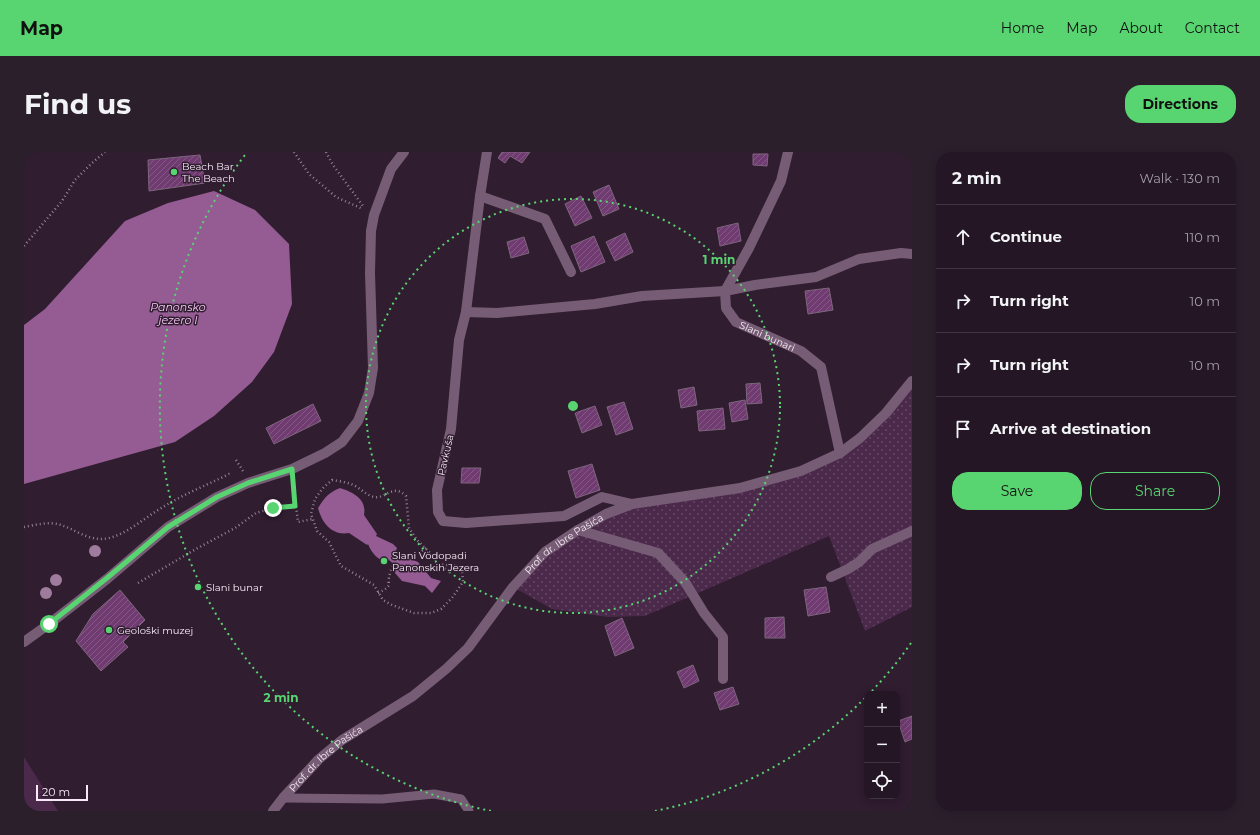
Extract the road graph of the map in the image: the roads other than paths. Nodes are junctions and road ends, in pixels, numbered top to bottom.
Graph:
1 (404, 152) edge
2 (487, 152) edge
3 (788, 152) edge
4 (480, 196) junction
5 (912, 254) edge
6 (572, 272) dead end
7 (725, 291) junction
8 (466, 312) junction
9 (912, 381) edge
10 (840, 453) junction
11 (632, 504) junction
12 (578, 530) junction
13 (912, 531) edge
14 (830, 576) dead end
15 (24, 642) edge
16 (723, 679) dead end
17 (283, 798) junction
18 (274, 811) edge
19 (469, 811) edge

1 - 15 street
2 - 4 street, Pavkuša
3 - 7 street
4 - 6 street
4 - 8 street, Pavkuša
5 - 7 street
7 - 8 street
7 - 10 street, Slani bunari
8 - 11 street, Pavkuša
9 - 10 street, Prof. dr. Ibre Pašića
10 - 11 street, Prof. dr. Ibre Pašića
11 - 12 street, Prof. dr. Ibre Pašića
12 - 16 street
12 - 17 street, Prof. dr. Ibre Pašića
13 - 14 street
17 - 18 street, Prof. dr. Ibre Pašića
17 - 19 lane

